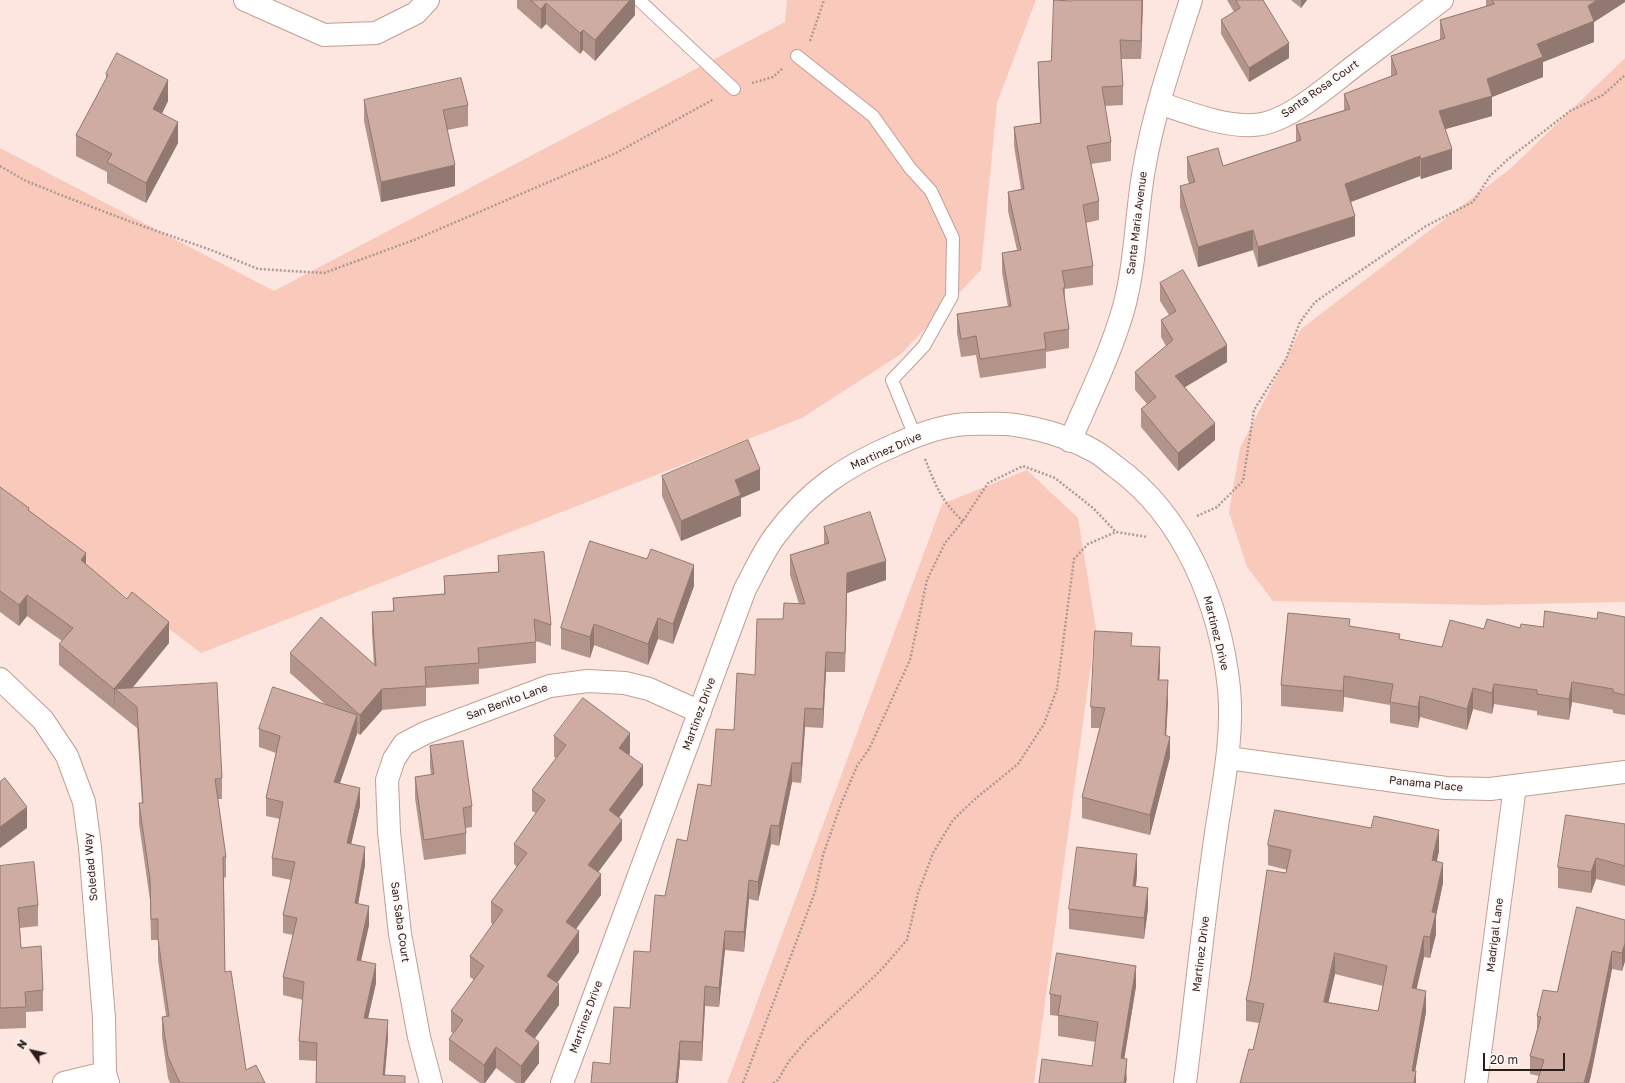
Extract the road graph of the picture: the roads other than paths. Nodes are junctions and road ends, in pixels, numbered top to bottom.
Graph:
1 (244, 0) edge
2 (428, 0) edge
3 (638, 0) edge
4 (1191, 0) edge
5 (1442, 0) edge
6 (797, 56) road end
7 (734, 88) road end
8 (1159, 102) junction
9 (915, 436) junction
10 (1070, 441) junction
11 (0, 679) edge
12 (700, 712) junction
13 (1228, 758) junction
14 (394, 759) joint
15 (1625, 772) edge
16 (1515, 786) junction
17 (106, 1078) edge
18 (64, 1083) edge
19 (431, 1083) edge
20 (562, 1083) edge
21 (1186, 1083) edge
22 (1476, 1083) edge

1 - 2 street
3 - 7 lane
4 - 8 street, Santa Maria Avenue
5 - 8 street, Santa Rosa Court
6 - 9 lane
8 - 10 street, Santa Maria Avenue
9 - 10 street, Martinez Drive
9 - 12 street, Martinez Drive
10 - 13 street, Martinez Drive
11 - 17 street, Soledad Way
12 - 14 street, San Benito Lane
12 - 20 street, Martinez Drive
13 - 16 street, Panama Place
13 - 21 street, Martinez Drive
14 - 19 street, San Saba Court
15 - 16 street, Panama Place
16 - 22 street, Madrigal Lane
17 - 18 street

